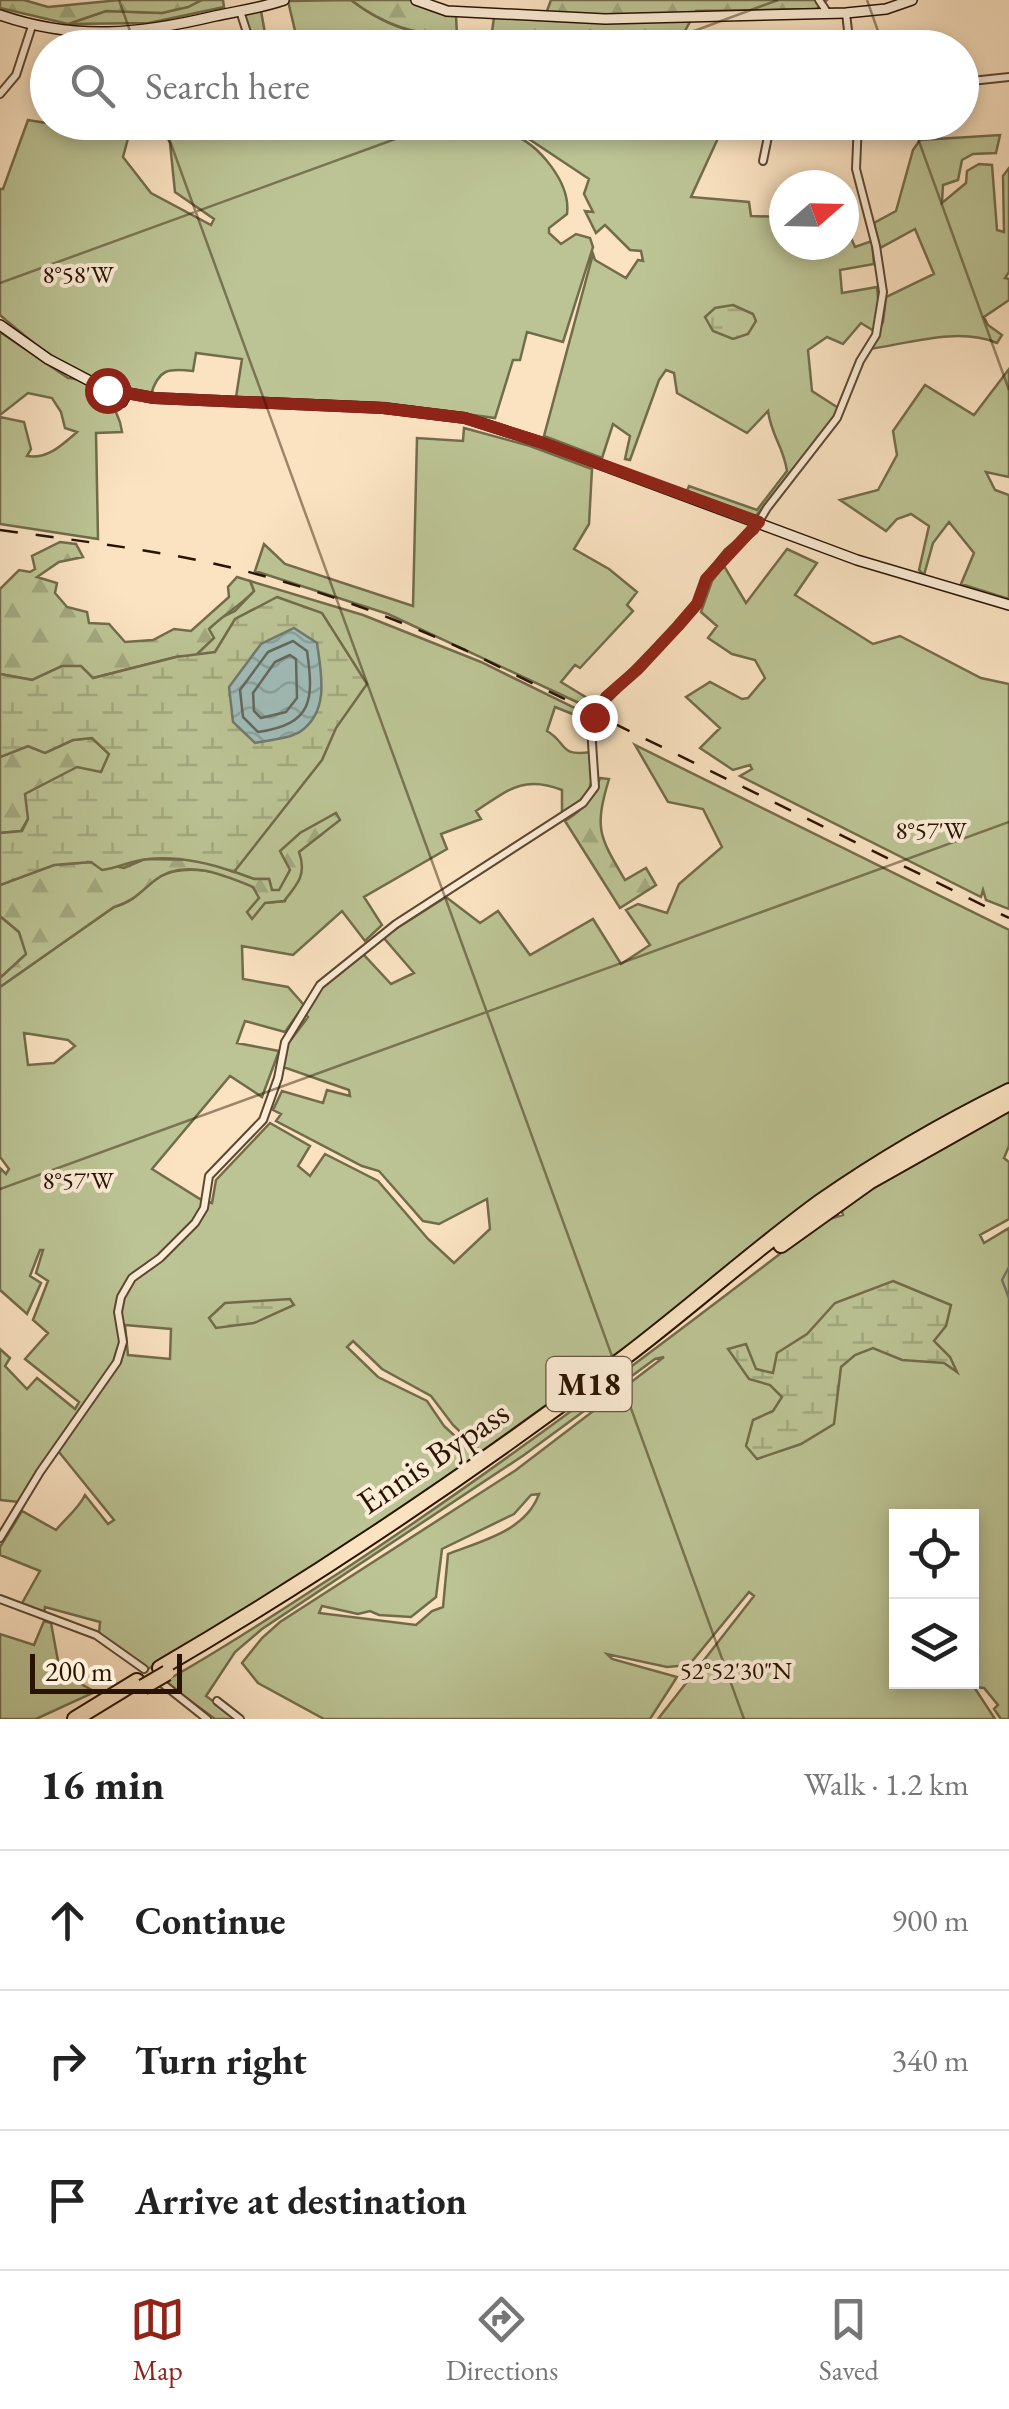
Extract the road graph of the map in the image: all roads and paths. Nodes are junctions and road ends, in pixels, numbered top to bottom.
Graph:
1 (284, 0) edge
2 (416, 0) edge
3 (819, 0) edge
4 (912, 0) edge
5 (240, 11) junction
6 (827, 12) junction
7 (846, 13) junction
8 (0, 15) edge
9 (32, 26) junction
10 (31, 30) edge
11 (56, 30) edge
12 (148, 30) edge
13 (246, 30) edge
14 (848, 30) edge
15 (30, 32) edge
16 (1009, 76) edge
17 (979, 80) edge
18 (0, 94) edge
19 (768, 140) edge
20 (857, 140) edge
21 (764, 161) dead end
22 (0, 325) edge
23 (759, 522) junction
24 (1009, 605) edge
25 (1009, 1091) edge
26 (1009, 1103) edge
27 (0, 1538) edge
28 (0, 1600) edge
29 (153, 1677) junction
30 (217, 1701) dead end
31 (75, 1719) edge
32 (91, 1719) edge
33 (206, 1719) edge
34 (240, 1719) edge

1 - 5 main road
2 - 6 main road
3 - 6 street
4 - 7 main road
5 - 12 main road
5 - 13 street
6 - 7 main road
7 - 14 street
8 - 9 main road
9 - 10 street
9 - 11 main road
15 - 18 street
16 - 17 street
19 - 21 street
20 - 23 street
22 - 23 main road
23 - 24 main road
23 - 27 street
25 - 29 highway, Ennis Bypass / M18
26 - 29 highway, Ennis Bypass / M18
28 - 29 street
29 - 31 highway, Ennis Bypass / M18
29 - 32 highway, Ennis Bypass / M18
29 - 33 street
30 - 34 street

